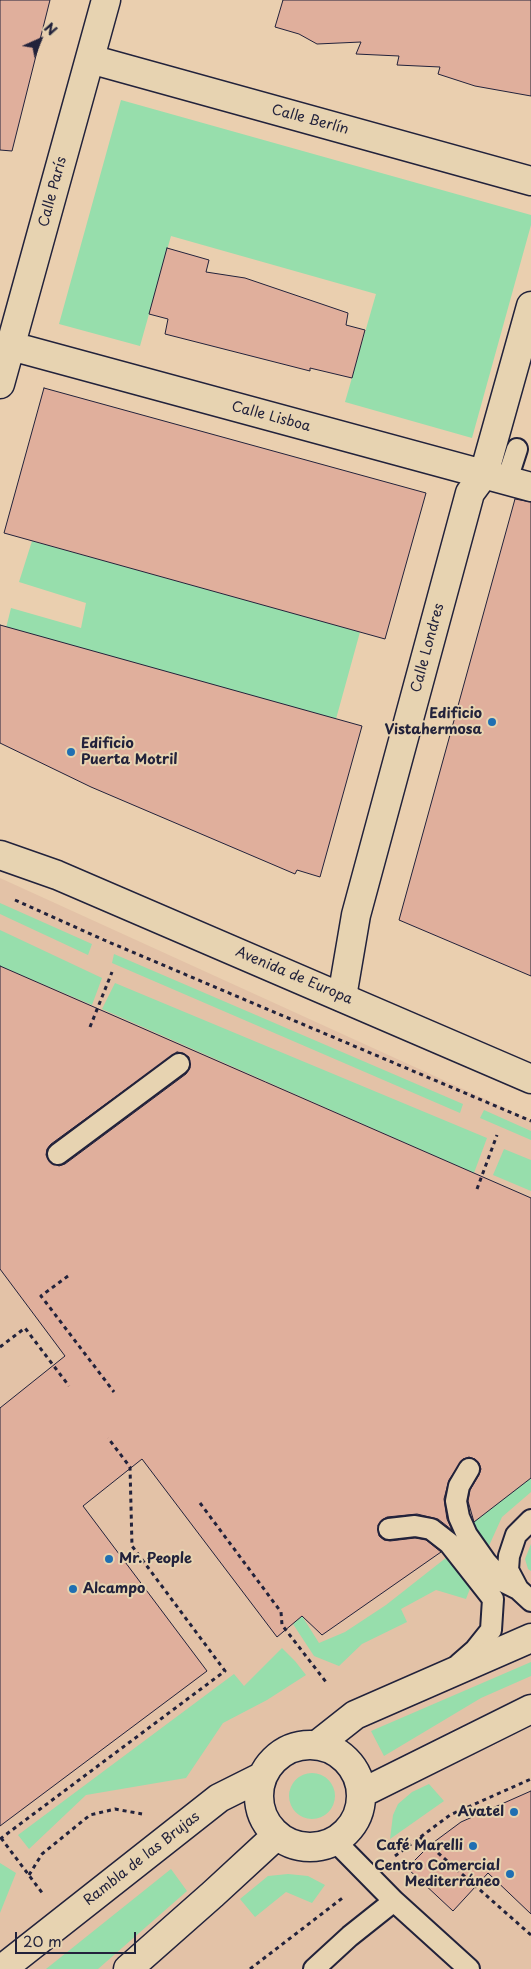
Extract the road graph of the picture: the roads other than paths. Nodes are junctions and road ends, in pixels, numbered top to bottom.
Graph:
1 (106, 0) edge
2 (90, 60) junction
3 (531, 181) edge
4 (531, 306) edge
5 (8, 337) edge
6 (0, 384) edge
7 (517, 449) dead end
8 (507, 480) edge
9 (0, 836) edge
10 (0, 855) edge
11 (57, 875) junction
12 (342, 997) junction
13 (179, 1064) dead end
14 (531, 1078) edge
15 (58, 1154) dead end
16 (469, 1469) dead end
17 (531, 1520) edge
18 (389, 1529) dead end
19 (524, 1595) edge
20 (531, 1638) edge
21 (448, 1674) junction
22 (531, 1709) edge
23 (317, 1745) junction
24 (263, 1776) junction
25 (362, 1793) junction
26 (277, 1835) junction
27 (335, 1841) junction
28 (394, 1901) junction
29 (2, 1969) edge
30 (128, 1969) edge
31 (314, 1969) edge
32 (469, 1969) edge

1 - 2 street, Calle París
2 - 3 street, Calle Berlín
2 - 5 street, Calle París
4 - 8 street, Calle Londres
5 - 6 street, Calle París
5 - 8 street, Calle Lisboa
7 - 8 lane
8 - 12 street, Calle Londres
9 - 11 street, Avenida de Europa
10 - 11 street, Avenida de Europa
11 - 12 street, Avenida de Europa
12 - 14 street, Avenida de Europa
13 - 15 lane
16 - 19 lane
17 - 19 lane
18 - 21 lane
20 - 21 street
21 - 23 street
22 - 25 street
23 - 24 street
23 - 25 street
24 - 26 street
24 - 29 street, Rambla de las Brujas
25 - 27 street
26 - 27 street
26 - 30 street
27 - 28 lane
28 - 31 lane
28 - 32 lane

